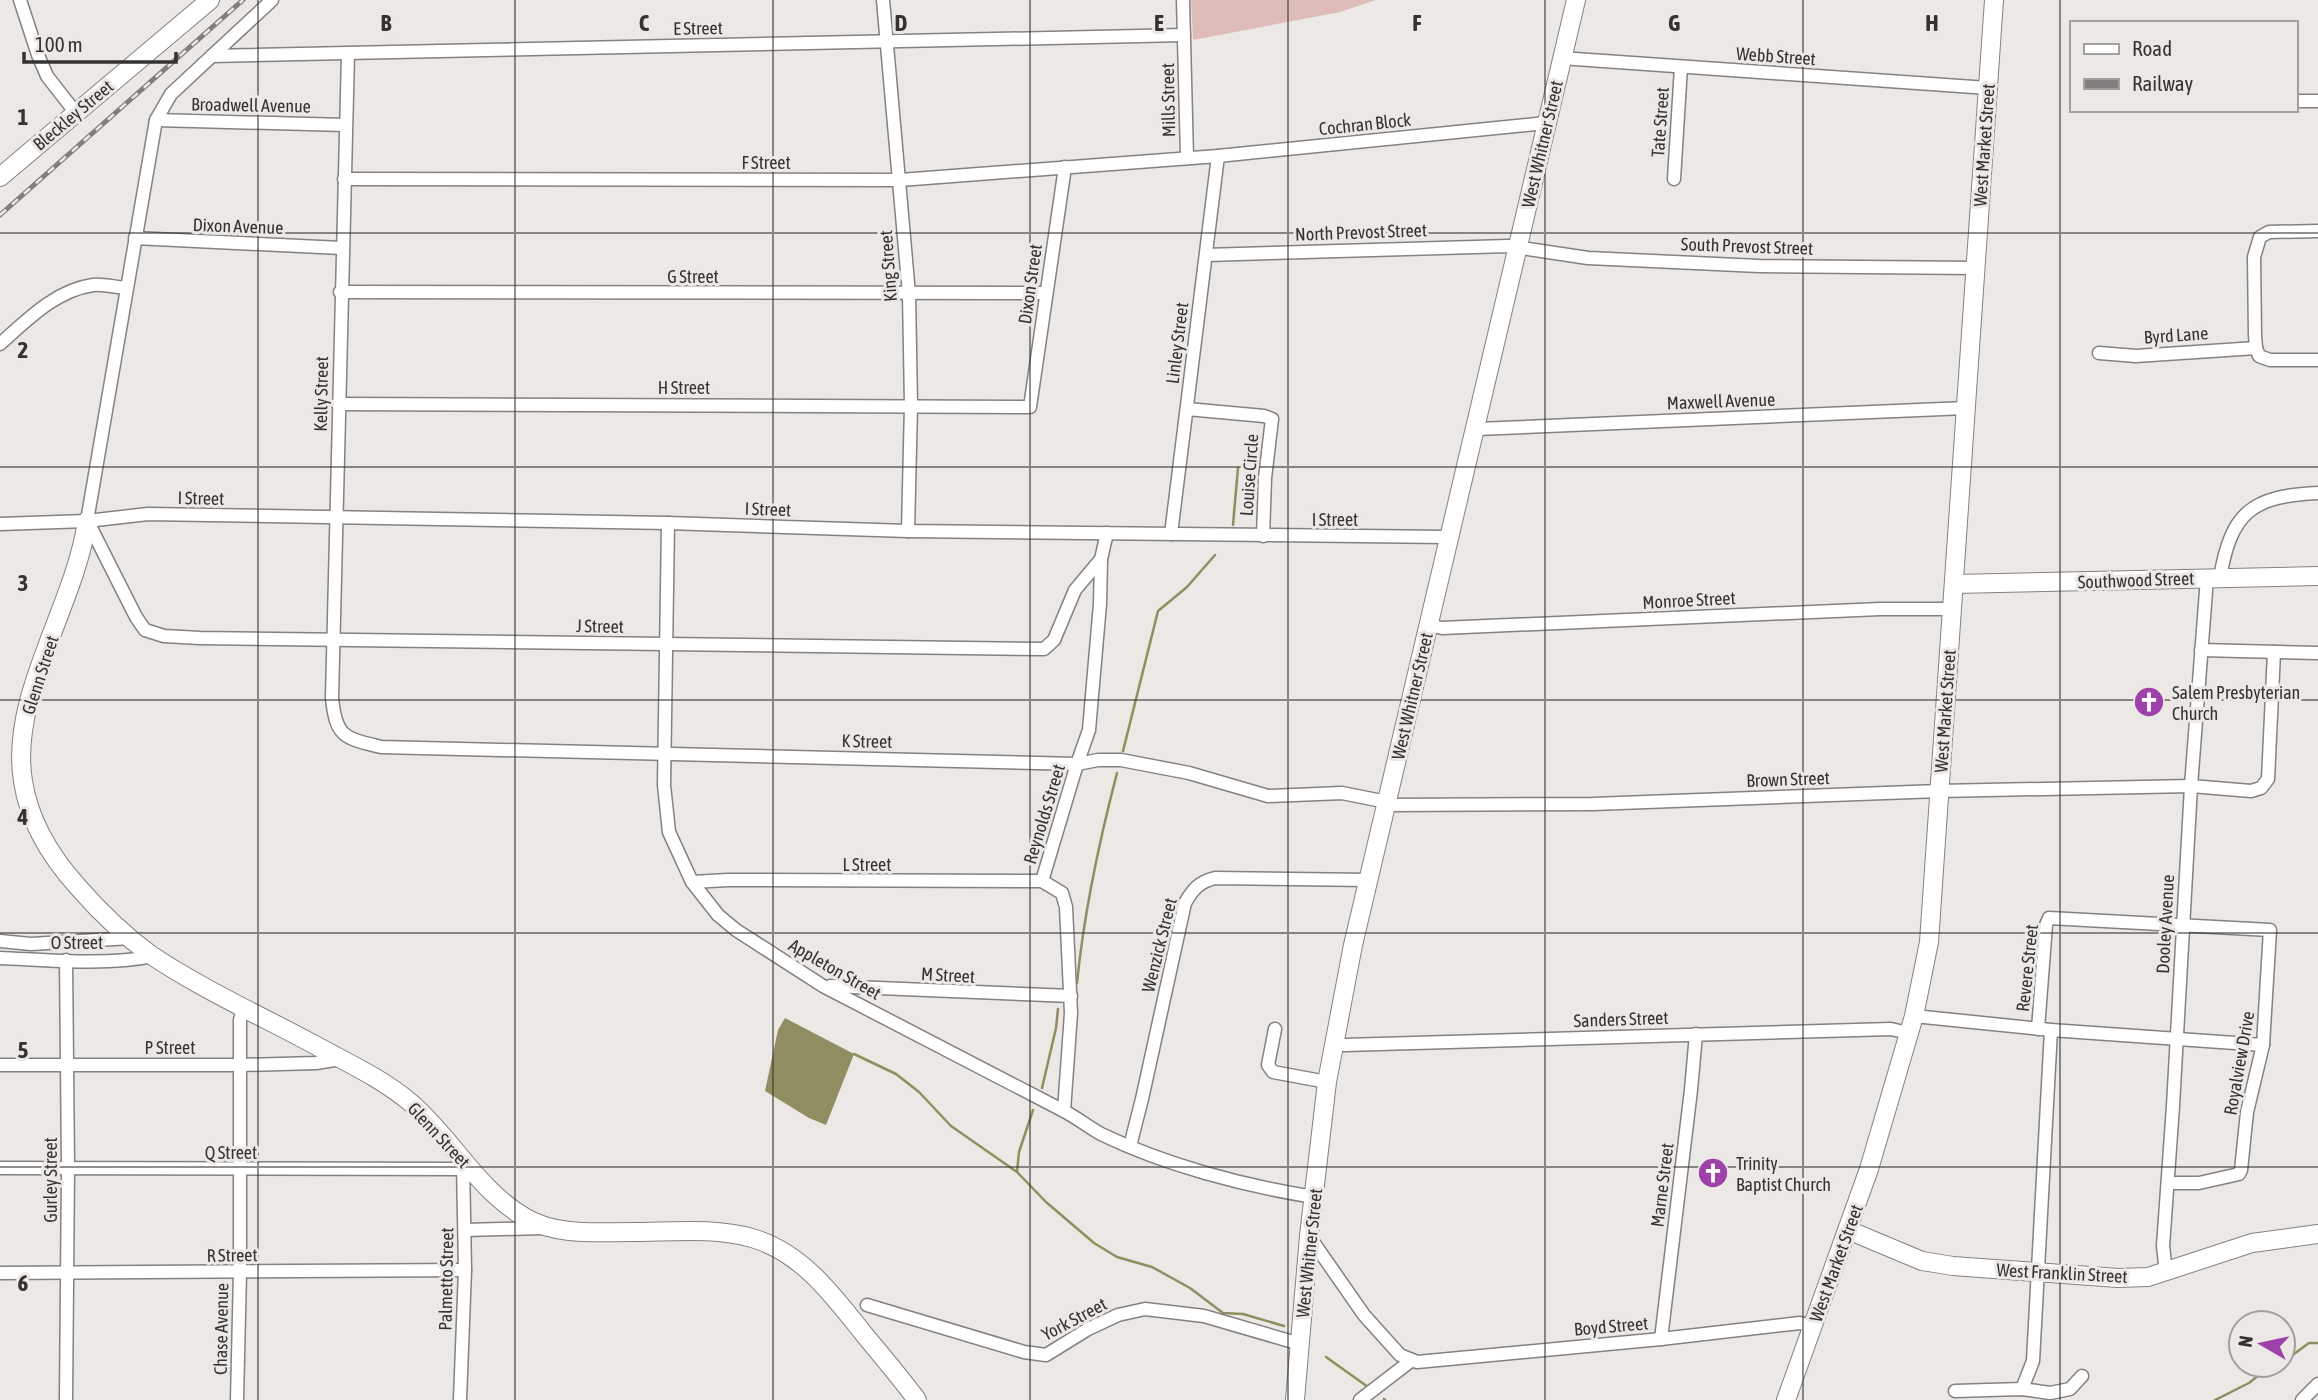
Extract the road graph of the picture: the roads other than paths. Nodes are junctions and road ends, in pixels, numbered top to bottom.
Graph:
1 (20, 0) edge
2 (210, 0) edge
3 (883, 0) edge
4 (1183, 0) edge
5 (1576, 0) edge
6 (1994, 0) edge
7 (269, 1) edge
8 (1184, 36) junction
9 (886, 41) junction
10 (348, 54) junction
11 (212, 56) junction
12 (1561, 58) junction
13 (1681, 67) junction
14 (1988, 88) junction
15 (2297, 102) edge
16 (2318, 102) edge
17 (75, 113) junction
18 (156, 120) junction
19 (1546, 123) junction
20 (345, 125) junction
21 (1218, 156) junction
22 (1187, 158) junction
23 (1065, 167) junction
24 (0, 177) edge
25 (344, 179) junction
26 (1674, 179) dead end
27 (900, 180) junction
28 (2318, 231) edge
29 (135, 238) junction
30 (341, 248) junction
31 (1518, 248) junction
32 (1206, 255) junction
33 (1975, 268) junction
34 (126, 288) junction
35 (340, 292) junction
36 (1046, 293) junction
37 (909, 294) junction
38 (0, 344) edge
39 (2256, 348) junction
40 (2099, 353) dead end
41 (2318, 360) edge
42 (338, 404) junction
43 (911, 405) junction
44 (1030, 407) joint
45 (1966, 408) junction
46 (1186, 409) junction
47 (1477, 429) junction
48 (2318, 493) edge
49 (337, 518) junction
50 (87, 521) junction
51 (668, 523) junction
52 (0, 524) edge
53 (908, 531) junction
54 (1107, 533) junction
55 (1171, 534) junction
56 (1263, 536) junction
57 (1448, 537) junction
58 (1101, 559) junction
59 (2318, 576) edge
60 (2213, 578) junction
61 (1954, 584) junction
62 (1952, 608) junction
63 (1428, 625) junction
64 (333, 640) junction
65 (667, 644) junction
66 (2201, 650) junction
67 (2274, 652) junction
68 (2318, 653) edge
69 (342, 733) joint
70 (666, 754) junction
71 (1077, 764) junction
72 (2191, 786) junction
73 (1939, 791) junction
74 (1387, 803) junction
75 (1370, 880) junction
76 (1042, 881) junction
77 (692, 882) junction
78 (2183, 925) junction
79 (131, 938) junction
80 (0, 941) edge
81 (153, 956) junction
82 (0, 958) edge
83 (66, 960) junction
84 (823, 986) junction
85 (1071, 996) junction
86 (243, 1007) junction
87 (1911, 1025) junction
88 (1275, 1029) dead end
89 (2044, 1029) junction
90 (1696, 1034) junction
91 (2177, 1039) junction
92 (1334, 1043) junction
93 (2263, 1045) junction
94 (340, 1059) junction
95 (0, 1065) edge
96 (67, 1065) junction
97 (240, 1065) junction
98 (1327, 1082) junction
99 (1064, 1111) junction
100 (1130, 1146) junction
101 (463, 1164) junction
102 (68, 1167) junction
103 (0, 1168) edge
104 (240, 1169) junction
105 (2168, 1183) junction
106 (1314, 1197) junction
107 (551, 1227) junction
108 (465, 1230) junction
109 (1848, 1230) junction
110 (2318, 1234) edge
111 (1309, 1236) junction
112 (465, 1270) junction
113 (240, 1272) junction
114 (2036, 1272) junction
115 (2166, 1272) junction
116 (0, 1273) edge
117 (67, 1274) junction
118 (867, 1305) dead end
119 (1813, 1326) junction
120 (1661, 1339) junction
121 (1300, 1344) junction
122 (1412, 1360) junction
123 (2082, 1377) dead end
124 (2318, 1384) edge
125 (2022, 1389) junction
126 (1955, 1391) dead end
127 (66, 1400) edge
128 (237, 1400) edge
129 (460, 1400) edge
130 (917, 1400) edge
131 (1295, 1400) edge
132 (1360, 1400) edge
133 (1786, 1400) edge
134 (2302, 1400) edge

1 - 17 street
2 - 17 street, Bleckley Street
3 - 9 street, King Street
4 - 8 street, Mills Street
5 - 12 street, West Whitner Street
6 - 14 street, West Market Street
7 - 11 street, Glenn Street
8 - 9 street, E Street
8 - 22 street, Mills Street
9 - 10 street, E Street
9 - 27 street, King Street
10 - 11 street, E Street
10 - 20 street, Kelly Street
11 - 18 street, Glenn Street
12 - 13 street, Webb Street
12 - 19 street, West Whitner Street
13 - 14 street, Webb Street
13 - 26 street, Tate Street
14 - 33 street, West Market Street
15 - 16 street
17 - 24 street, Bleckley Street
18 - 20 street, Broadwell Avenue
18 - 29 street, Glenn Street
19 - 21 street, Cochran Block
19 - 31 street, West Whitner Street
20 - 25 street, Kelly Street
21 - 22 street, Cochran Block
21 - 32 street, Linley Street
22 - 23 street, F Street
23 - 27 street, F Street
23 - 36 street, Dixon Street
25 - 27 street, F Street
25 - 30 street, Kelly Street
27 - 37 street, King Street
28 - 39 street
29 - 30 street, Dixon Avenue
29 - 34 street, Glenn Street
30 - 35 street, Kelly Street
31 - 32 street, North Prevost Street
31 - 33 street, South Prevost Street
31 - 47 street, West Whitner Street
32 - 46 street, Linley Street
33 - 45 street, West Market Street
34 - 38 street
34 - 50 street, Glenn Street
35 - 37 street, G Street
35 - 42 street, Kelly Street
36 - 37 street, G Street
36 - 44 street, Dixon Street
37 - 43 street, King Street
39 - 40 street, Byrd Lane
39 - 41 street
42 - 43 street, H Street
42 - 49 street, Kelly Street
43 - 44 street, H Street
43 - 53 street, King Street
45 - 47 street, Maxwell Avenue
45 - 61 street, West Market Street
46 - 55 street, Linley Street
46 - 56 street, Louise Circle
47 - 57 street, West Whitner Street
48 - 60 street, Dooley Avenue
49 - 50 street, I Street
49 - 51 street, I Street
49 - 64 street, Kelly Street
50 - 52 street, I Street
50 - 64 street, J Street
50 - 79 street, Glenn Street
51 - 53 street, I Street
51 - 65 street, Appleton Street
53 - 54 street, I Street
54 - 55 street, I Street
54 - 58 street, J Street
55 - 56 street, I Street
56 - 57 street, I Street
57 - 63 street, West Whitner Street
58 - 65 street, J Street
58 - 71 street, Reynolds Street
59 - 60 street, Southwood Street
60 - 61 street, Southwood Street
60 - 66 street, Dooley Avenue
61 - 62 street, West Market Street
62 - 63 street, Monroe Street
62 - 73 street, West Market Street
63 - 74 street, West Whitner Street
64 - 65 street, J Street
64 - 69 street, Kelly Street
65 - 70 street, Appleton Street
66 - 67 street
66 - 72 street, Dooley Avenue
67 - 68 street
67 - 72 street, Brown Street
69 - 70 street, K Street
70 - 71 street, K Street
70 - 77 street, Appleton Street
71 - 74 street, K Street
71 - 76 street, Reynolds Street
72 - 73 street, Brown Street
72 - 78 street, Dooley Avenue
73 - 74 street, Brown Street
73 - 87 street, West Market Street
74 - 75 street, West Whitner Street
75 - 92 street, West Whitner Street
75 - 100 street, Wenzick Street
76 - 77 street, L Street
76 - 85 street, Reynolds Street
77 - 84 street, Appleton Street
78 - 89 street, Revere Street
78 - 91 street, Dooley Avenue
78 - 93 street, Royalview Drive
79 - 80 street
79 - 81 street, Glenn Street
81 - 83 street, O Street
81 - 86 street, Glenn Street
82 - 83 street, O Street
83 - 96 street, Gurley Street
84 - 85 street, M Street
84 - 99 street, Appleton Street
85 - 99 street, Reynolds Street
86 - 94 street, Glenn Street
86 - 97 street, Chase Avenue
87 - 89 street, Sanders Street
87 - 90 street, Sanders Street
87 - 109 street, West Market Street
88 - 98 street
89 - 91 street, Sanders Street
89 - 114 street, Revere Street
90 - 92 street, Sanders Street
90 - 120 street, Marne Street
91 - 93 street, Sanders Street
91 - 105 street, Dooley Avenue
92 - 98 street, West Whitner Street
93 - 105 street, Royalview Drive
94 - 97 street, P Street
94 - 101 street, Glenn Street
95 - 96 street, P Street
96 - 97 street, P Street
96 - 102 street, Gurley Street
97 - 104 street, Chase Avenue
98 - 106 street, West Whitner Street
99 - 100 street, Appleton Street
100 - 106 street, Appleton Street
101 - 104 street, Q Street
101 - 107 street, Glenn Street
101 - 108 street, Palmetto Street
102 - 103 street, Q Street
102 - 104 street, Q Street
102 - 117 street, Gurley Street
104 - 113 street, Chase Avenue
105 - 115 street, Dooley Avenue
106 - 111 street, West Whitner Street
107 - 108 street, Glenn Street
107 - 130 street, Glenn Street
108 - 112 street, Palmetto Street
109 - 114 street, West Franklin Street
109 - 119 street, West Market Street
110 - 115 street, West Franklin Street
111 - 121 street, West Whitner Street
111 - 122 street
112 - 113 street, R Street
112 - 129 street, Palmetto Street
113 - 117 street, R Street
113 - 128 street, Chase Avenue
114 - 115 street, West Franklin Street
114 - 125 street, Revere Street
116 - 117 street, R Street
117 - 127 street, Gurley Street
118 - 121 street, York Street
119 - 120 street, Boyd Street
119 - 133 street, West Market Street
120 - 122 street, Boyd Street
121 - 131 street, West Whitner Street
122 - 132 street
123 - 125 street
124 - 134 street
125 - 126 street

